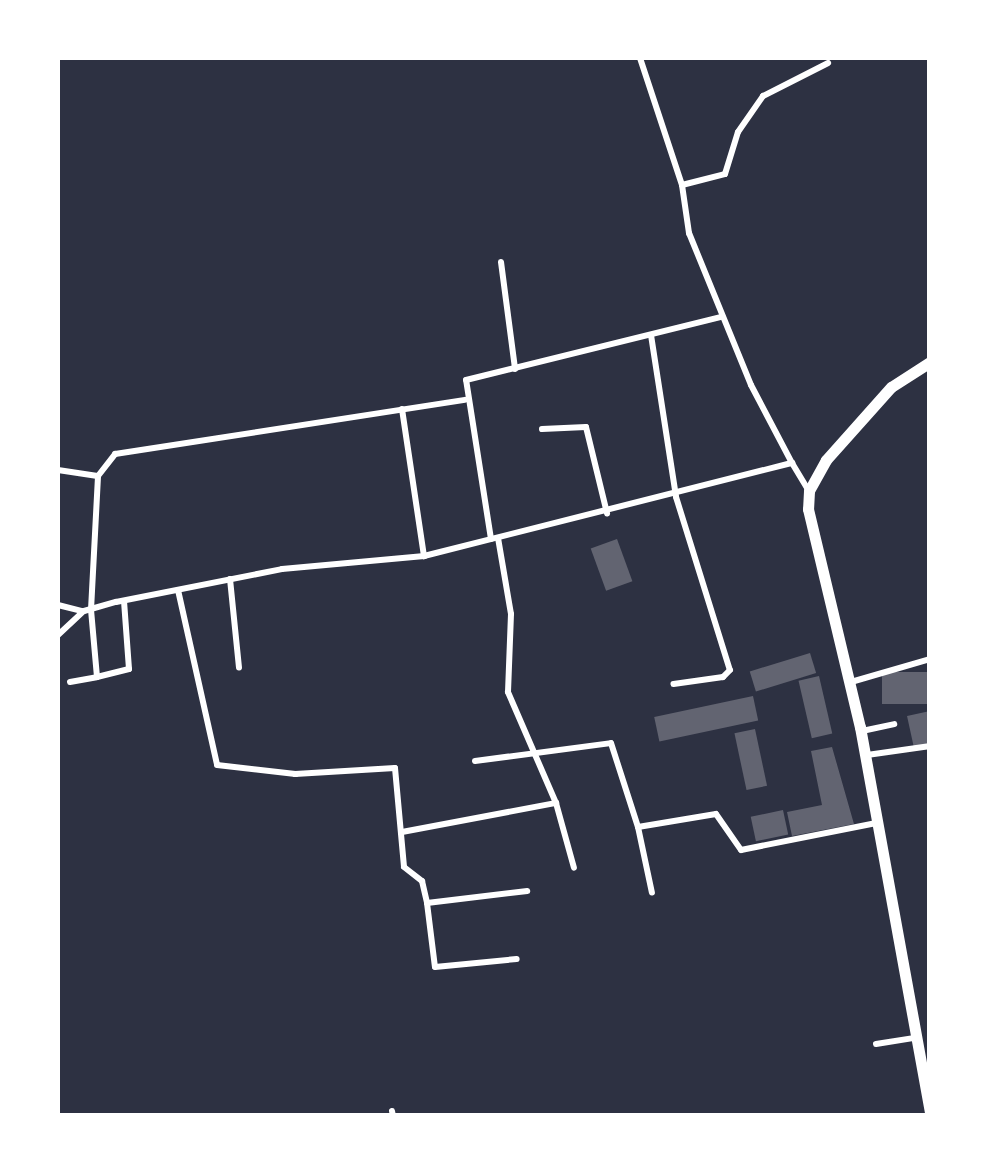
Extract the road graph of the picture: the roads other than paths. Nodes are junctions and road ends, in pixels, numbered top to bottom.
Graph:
1 (640, 58) edge
2 (828, 63) dead end
3 (682, 184) junction
4 (502, 262) dead end
5 (721, 317) junction
6 (652, 335) junction
7 (930, 362) edge
8 (515, 369) junction
9 (465, 400) junction
10 (402, 409) junction
11 (542, 429) dead end
12 (792, 464) junction
13 (58, 470) edge
14 (98, 476) junction
15 (809, 491) junction
16 (676, 497) junction
17 (607, 513) junction
18 (495, 539) junction
19 (424, 556) junction
20 (230, 579) junction
21 (178, 590) junction
22 (124, 601) junction
23 (58, 604) edge
24 (88, 610) junction
25 (58, 635) edge
26 (930, 659) edge
27 (239, 668) dead end
28 (97, 677) junction
29 (70, 682) dead end
30 (851, 682) junction
31 (674, 684) dead end
32 (894, 724) dead end
33 (861, 732) junction
34 (930, 746) edge
35 (536, 755) junction
36 (866, 756) junction
37 (474, 762) dead end
38 (556, 803) junction
39 (877, 823) junction
40 (638, 828) junction
41 (402, 832) junction
42 (574, 868) dead end
43 (527, 891) dead end
44 (652, 893) dead end
45 (427, 903) junction
46 (518, 958) dead end
47 (916, 1038) junction
48 (876, 1044) dead end
49 (930, 1114) edge

1 - 3 street
2 - 3 street
3 - 5 street
4 - 8 street
5 - 6 street
5 - 12 street
6 - 8 street
6 - 16 street
7 - 15 main road
8 - 9 street
9 - 10 street
9 - 18 street
10 - 14 street
10 - 19 street
11 - 17 street
12 - 15 street
12 - 16 street
13 - 14 street
14 - 24 street
15 - 30 main road
16 - 17 street
16 - 31 street
17 - 18 street
18 - 19 street
18 - 35 street
19 - 20 street
20 - 21 street
20 - 27 street
21 - 22 street
21 - 41 street
22 - 24 street
22 - 28 street
23 - 24 street
24 - 25 street
24 - 28 street
26 - 30 street
28 - 29 street
30 - 33 main road
32 - 33 street
33 - 36 main road
34 - 36 street
35 - 37 street
35 - 38 street
35 - 40 street
36 - 39 main road
38 - 41 street
38 - 42 street
39 - 40 street
39 - 47 main road
40 - 44 street
41 - 45 street
43 - 45 street
45 - 46 street
47 - 48 street
47 - 49 main road

